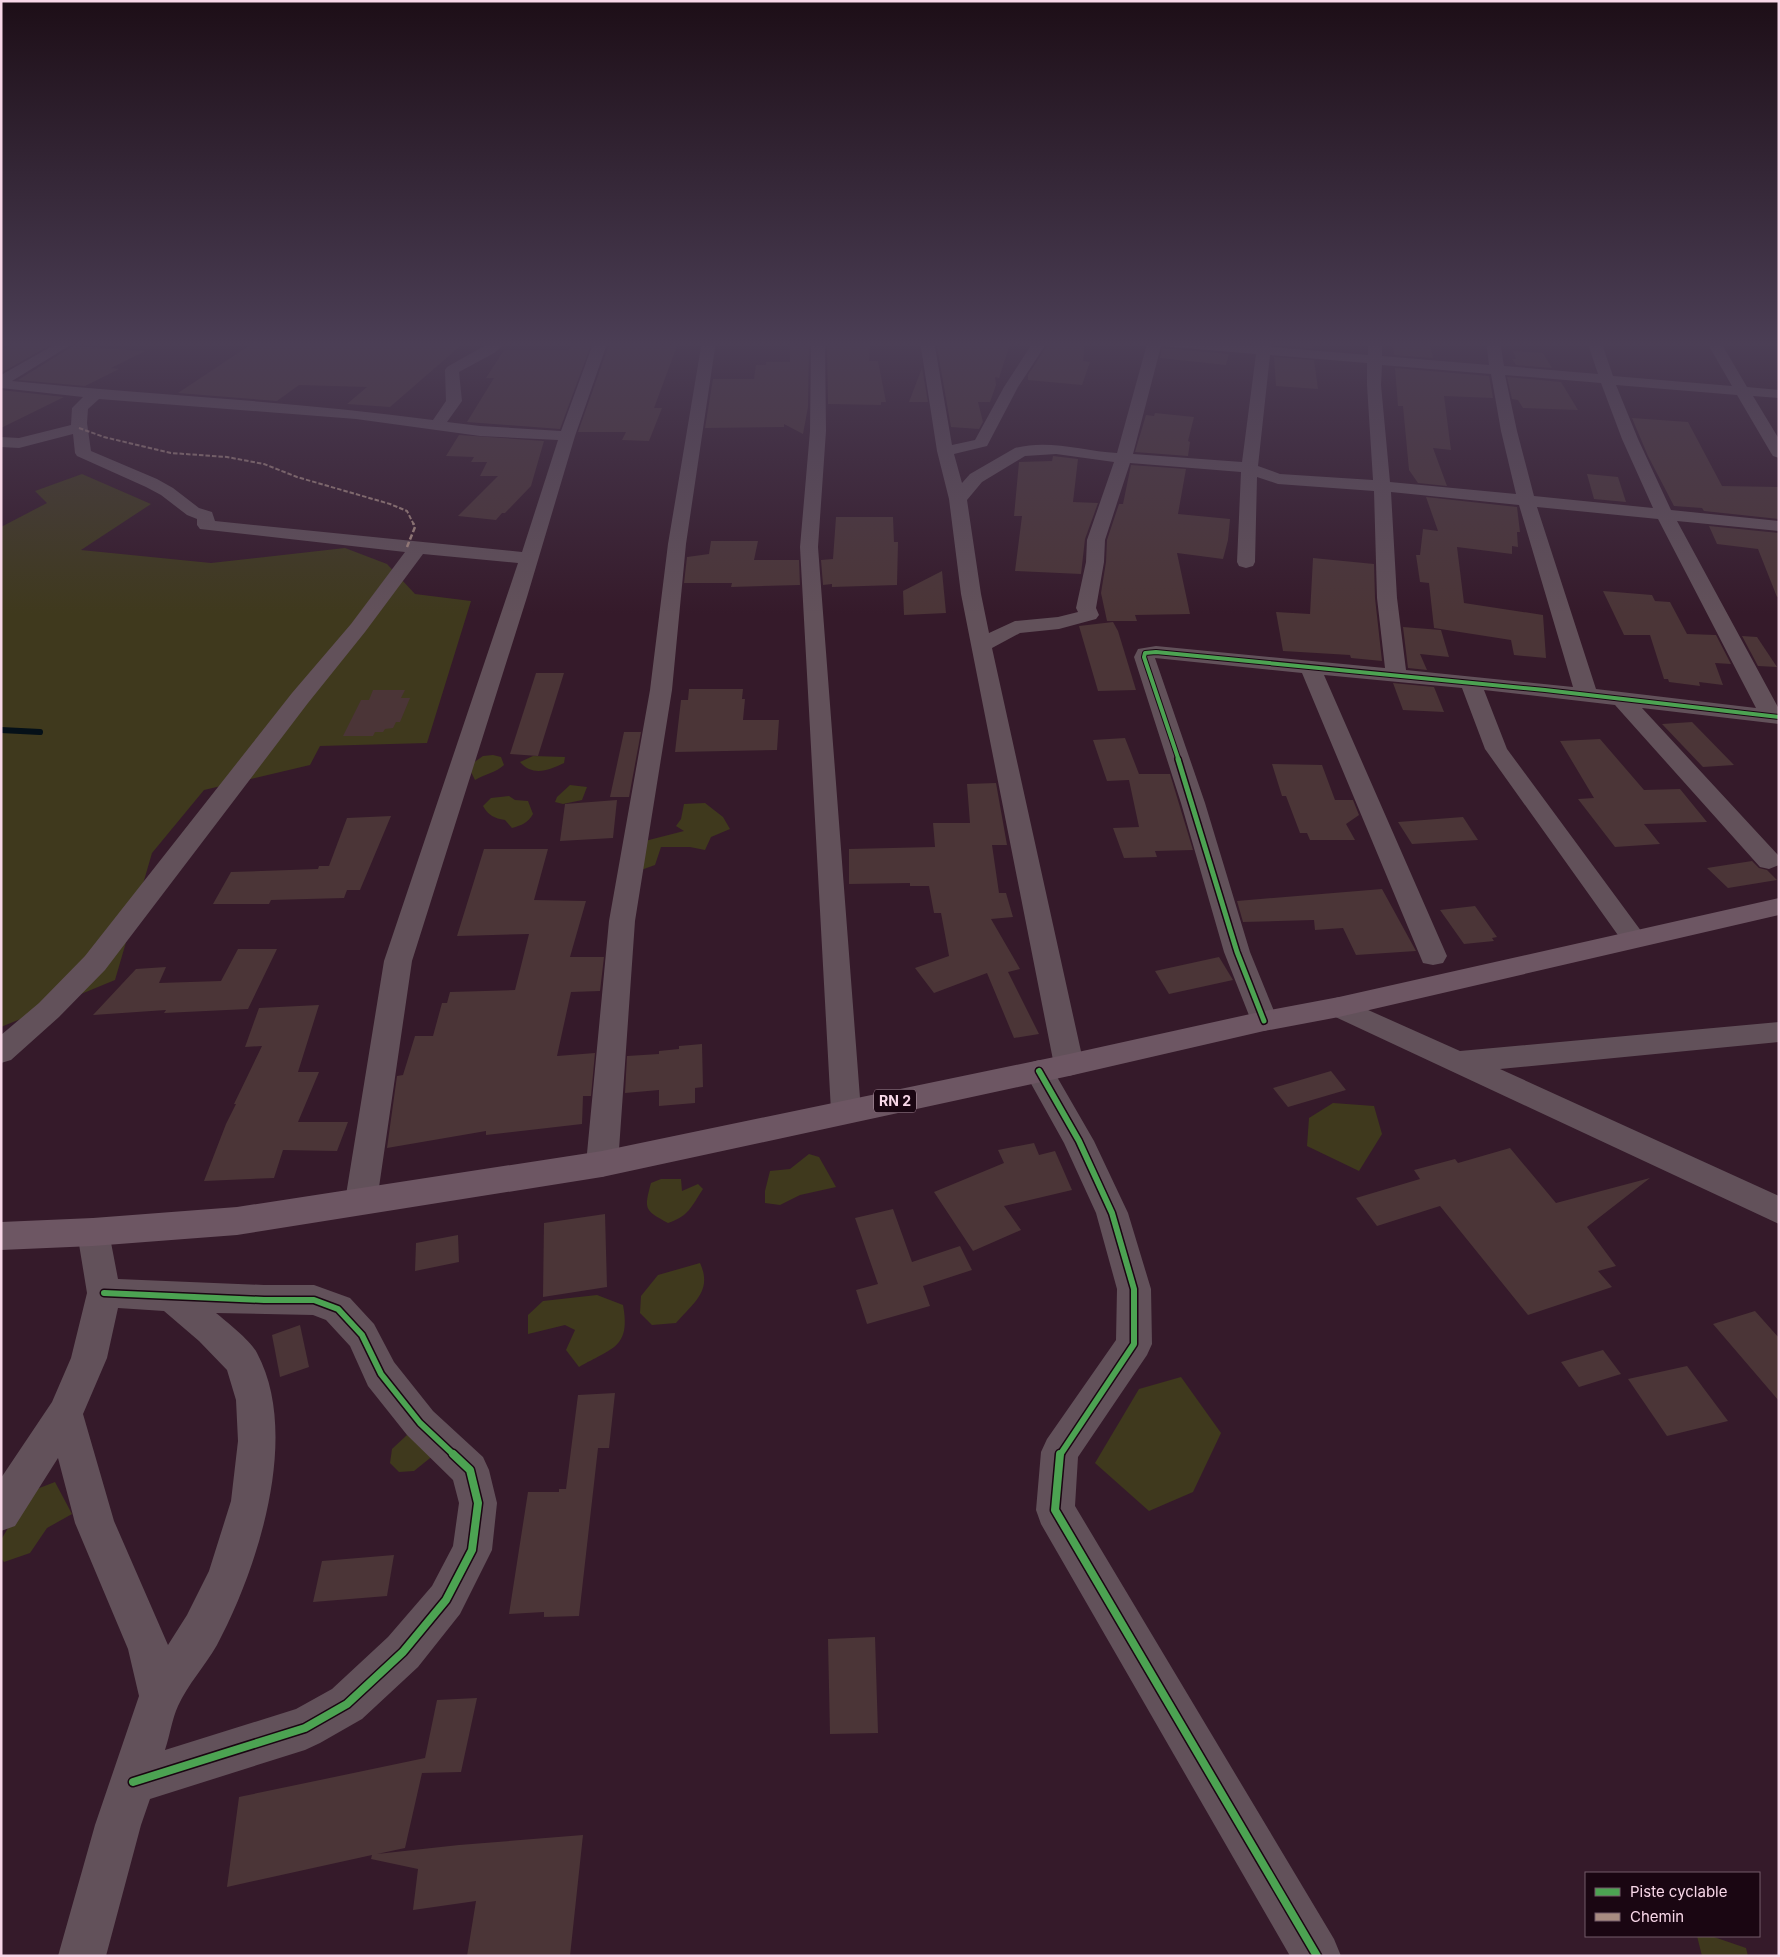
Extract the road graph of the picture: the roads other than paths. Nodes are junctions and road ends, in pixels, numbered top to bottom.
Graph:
1 (62, 432) edge
2 (80, 432) edge
3 (503, 432) edge
4 (567, 432) edge
5 (695, 432) edge
6 (818, 432) edge
7 (943, 432) edge
8 (987, 432) edge
9 (1130, 432) edge
10 (1254, 432) edge
11 (1378, 432) edge
12 (1510, 432) edge
13 (1628, 432) edge
14 (1767, 432) edge
15 (566, 436) junction
16 (1, 442) edge
17 (946, 451) junction
18 (1779, 453) edge
19 (1124, 457) junction
20 (1249, 468) junction
21 (1382, 486) junction
22 (958, 498) junction
23 (1526, 502) junction
24 (1664, 515) junction
25 (1779, 526) edge
26 (418, 548) junction
27 (528, 558) junction
28 (1246, 562) dead end
29 (982, 645) junction
30 (1310, 666) junction
31 (1396, 675) junction
32 (1471, 683) junction
33 (1587, 696) junction
34 (1623, 700) junction
35 (1776, 717) edge
36 (1769, 860) dead end
37 (1779, 906) edge
38 (1634, 939) junction
39 (1433, 956) dead end
40 (1339, 1008) junction
41 (1264, 1021) junction
42 (1779, 1032) edge
43 (1, 1052) edge
44 (1455, 1062) junction
45 (1054, 1068) junction
46 (846, 1111) junction
47 (602, 1164) junction
48 (361, 1202) junction
49 (1779, 1211) edge
50 (93, 1232) junction
51 (1, 1236) edge
52 (104, 1293) junction
53 (172, 1296) junction
54 (65, 1414) junction
55 (1, 1512) edge
56 (160, 1696) junction
57 (134, 1782) junction
58 (82, 1956) edge
59 (1317, 1956) edge

1 - 16 street
2 - 26 street
3 - 15 street
4 - 15 street
5 - 47 street
6 - 46 street
7 - 17 street
8 - 17 street
9 - 19 street
10 - 20 street
11 - 21 street
12 - 23 street
13 - 24 street
14 - 18 street
15 - 27 street
17 - 22 street
19 - 20 street
19 - 22 street
19 - 29 street
20 - 21 street
20 - 28 street
21 - 23 street
21 - 31 street
22 - 29 street
23 - 24 street
23 - 33 street
24 - 25 street
24 - 35 street
26 - 27 street
26 - 43 street
27 - 48 street
29 - 45 street
30 - 31 street
30 - 39 street
30 - 41 street
31 - 32 street
32 - 33 street
32 - 38 street
33 - 34 street
34 - 35 street
34 - 36 street
37 - 38 highway, RN 2
38 - 40 highway, RN 2
40 - 41 highway, RN 2
40 - 44 street
41 - 45 highway, RN 2
42 - 44 street
44 - 49 street
45 - 46 highway, RN 2
45 - 59 street
46 - 47 highway, RN 2
47 - 48 highway, RN 2
48 - 50 highway, RN 2
50 - 51 highway, RN 2
50 - 52 street
52 - 53 street
52 - 54 street
53 - 56 street
53 - 57 street
54 - 55 street
54 - 56 street
56 - 57 street
57 - 58 street

